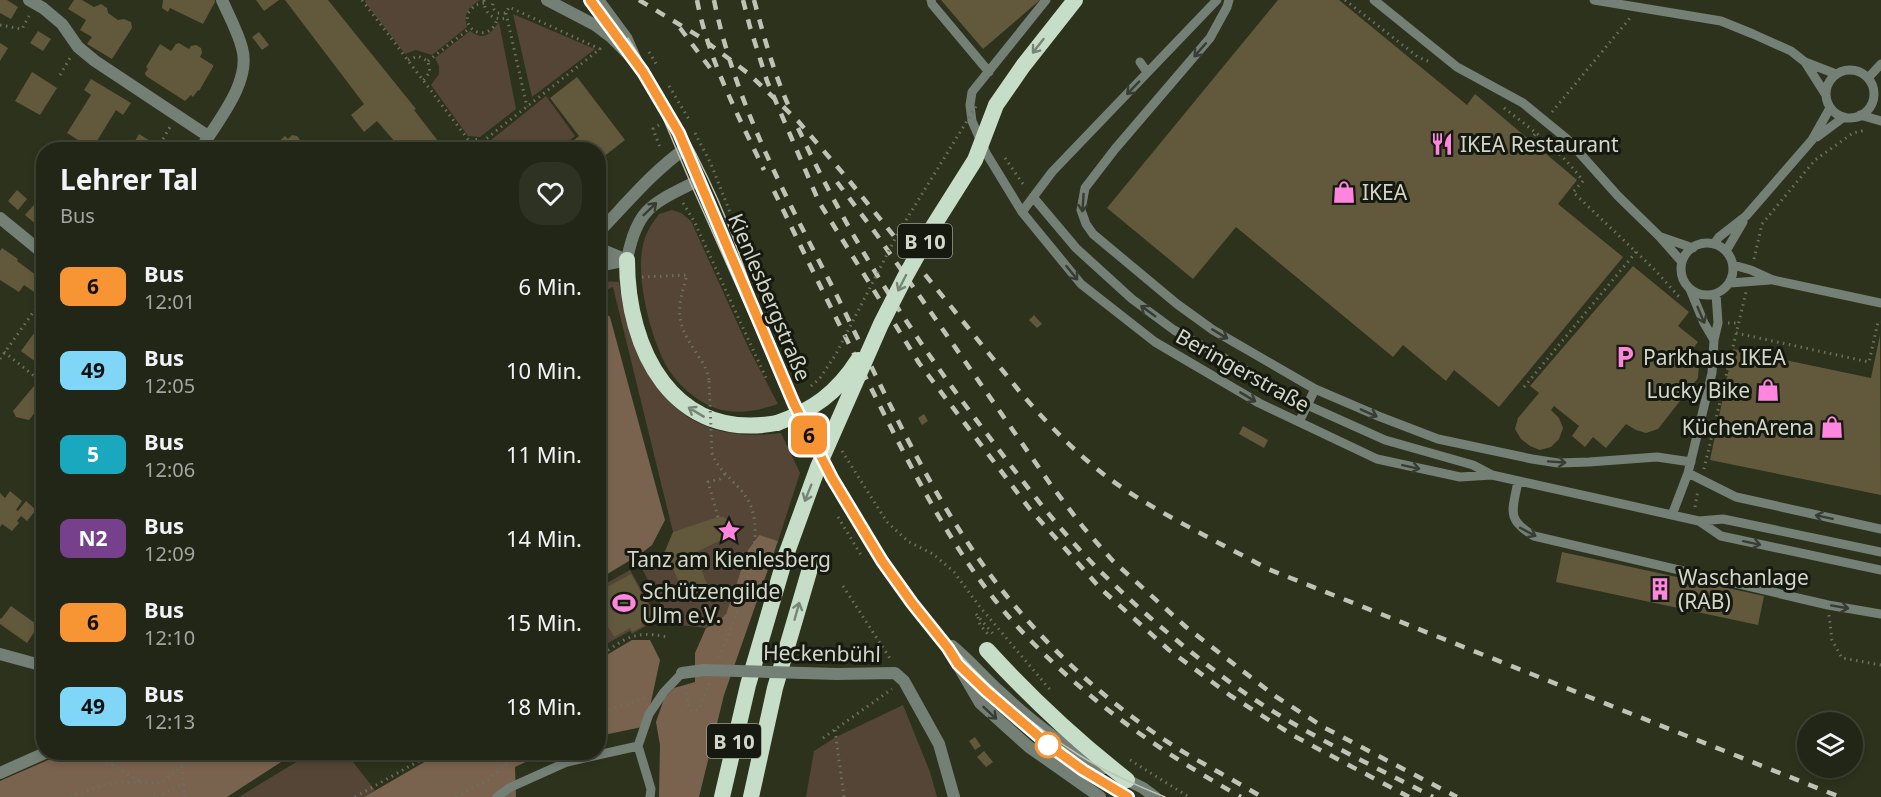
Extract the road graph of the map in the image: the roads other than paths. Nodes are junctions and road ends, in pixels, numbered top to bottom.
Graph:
1 (222, 0) edge
2 (547, 0) edge
3 (931, 0) edge
4 (1046, 0) edge
5 (1075, 0) edge
6 (1217, 0) edge
7 (1228, 0) edge
8 (1374, 0) edge
9 (1594, 0) edge
10 (32, 2) edge
11 (596, 2) edge
12 (628, 54) junction
13 (1140, 62) dead end
14 (1805, 62) junction
15 (1881, 64) edge
16 (643, 72) junction
17 (989, 72) junction
18 (1148, 72) junction
19 (1836, 74) junction
20 (1868, 78) junction
21 (1826, 95) junction
22 (1874, 98) junction
23 (1881, 105) edge
24 (1830, 108) junction
25 (1860, 115) junction
26 (1844, 117) junction
27 (1881, 121) edge
28 (208, 136) junction
29 (1812, 140) junction
30 (205, 142) edge
31 (686, 148) junction
32 (699, 180) junction
33 (1033, 197) junction
34 (1022, 212) junction
35 (1746, 216) junction
36 (0, 218) edge
37 (606, 224) edge
38 (1659, 236) junction
39 (1713, 244) junction
40 (36, 247) edge
41 (1693, 248) junction
42 (606, 251) edge
43 (1726, 251) junction
44 (627, 260) junction
45 (1682, 262) junction
46 (606, 264) edge
47 (1733, 265) junction
48 (1773, 280) junction
49 (1730, 283) junction
50 (1690, 289) junction
51 (1716, 294) junction
52 (1881, 303) edge
53 (881, 324) junction
54 (1714, 340) junction
55 (1315, 389) junction
56 (1307, 405) junction
57 (1299, 422) junction
58 (1691, 462) junction
59 (1688, 473) junction
60 (1492, 475) junction
61 (1518, 481) junction
62 (1672, 515) junction
63 (1699, 521) junction
64 (1881, 530) edge
65 (1881, 552) edge
66 (811, 565) dead end
67 (1881, 570) edge
68 (1881, 614) edge
69 (937, 634) junction
70 (994, 645) road end
71 (0, 654) edge
72 (36, 664) edge
73 (958, 664) junction
74 (682, 673) joint
75 (638, 746) junction
76 (606, 753) edge
77 (36, 757) edge
78 (576, 760) edge
79 (0, 772) edge
80 (1127, 780) junction
81 (497, 797) edge
82 (650, 797) edge
83 (722, 797) edge
84 (751, 797) edge
85 (954, 797) edge
86 (1100, 797) edge
87 (1128, 797) edge
88 (1155, 797) edge

1 - 28 street
2 - 12 street, Kienlesbergstraße
3 - 17 lane
4 - 17 lane, Beringerstraße
5 -> 53 highway, B 10, bridge
6 - 18 lane
7 -> 55 lane
8 - 38 lane
9 - 14 lane
10 - 28 street
11 - 12 lane
11 - 16 lane
12 - 16 street, Kienlesbergstraße
13 - 18 lane
14 - 19 lane
14 - 21 lane
15 - 20 lane
16 - 31 street, Kienlesbergstraße
17 - 34 lane, Beringerstraße
18 -> 33 lane
19 - 20 lane
19 - 21 lane
20 - 22 lane
21 - 24 lane
22 - 23 lane
22 - 25 lane
24 - 26 lane
24 - 29 lane
25 - 26 lane
25 - 27 lane
26 - 29 lane
28 - 30 street
29 - 35 lane
31 - 32 street, Kienlesbergstraße
31 - 37 street
44 -> 32 street
32 - 69 street, Kienlesbergstraße
33 - 34 lane
56 -> 33 lane, Beringerstraße
34 -> 57 lane, Beringerstraße
35 - 39 lane
35 - 43 lane
36 - 40 street
38 - 41 lane
38 - 45 lane
39 - 41 lane
39 - 43 lane
41 - 45 lane
42 - 44 street
43 - 47 lane
44 - 46 street
53 -> 44 highway, bridge
45 - 50 lane
47 - 48 lane
47 - 49 lane
48 - 49 lane
48 - 52 lane
49 - 51 lane
50 - 51 lane
50 -> 54 lane
51 - 54 lane
53 -> 83 highway, B 10, bridge
54 - 58 lane
55 - 56 lane
55 -> 58 lane
56 - 57 lane
56 - 60 lane, Beringerstraße
57 -> 60 lane, Beringerstraße
58 - 59 lane
59 - 62 lane
64 -> 59 lane
60 - 61 lane, Beringerstraße
61 - 62 lane, Beringerstraße
61 -> 68 lane
62 - 63 lane, Beringerstraße
63 - 65 lane, Beringerstraße
63 -> 67 lane, Beringerstraße
84 -> 66 highway, B 10
69 - 73 street, Kienlesbergstraße
69 - 80 street, Kienlesbergstraße
70 - 80 highway
71 - 72 street
73 -> 86 street, Kienlesbergstraße
73 - 87 lane
74 - 75 lane
74 - 85 street, Heckenbühl, bridge
75 - 76 lane
75 - 82 lane
77 - 79 street
78 - 81 lane
80 - 88 street, Kienlesbergstraße

